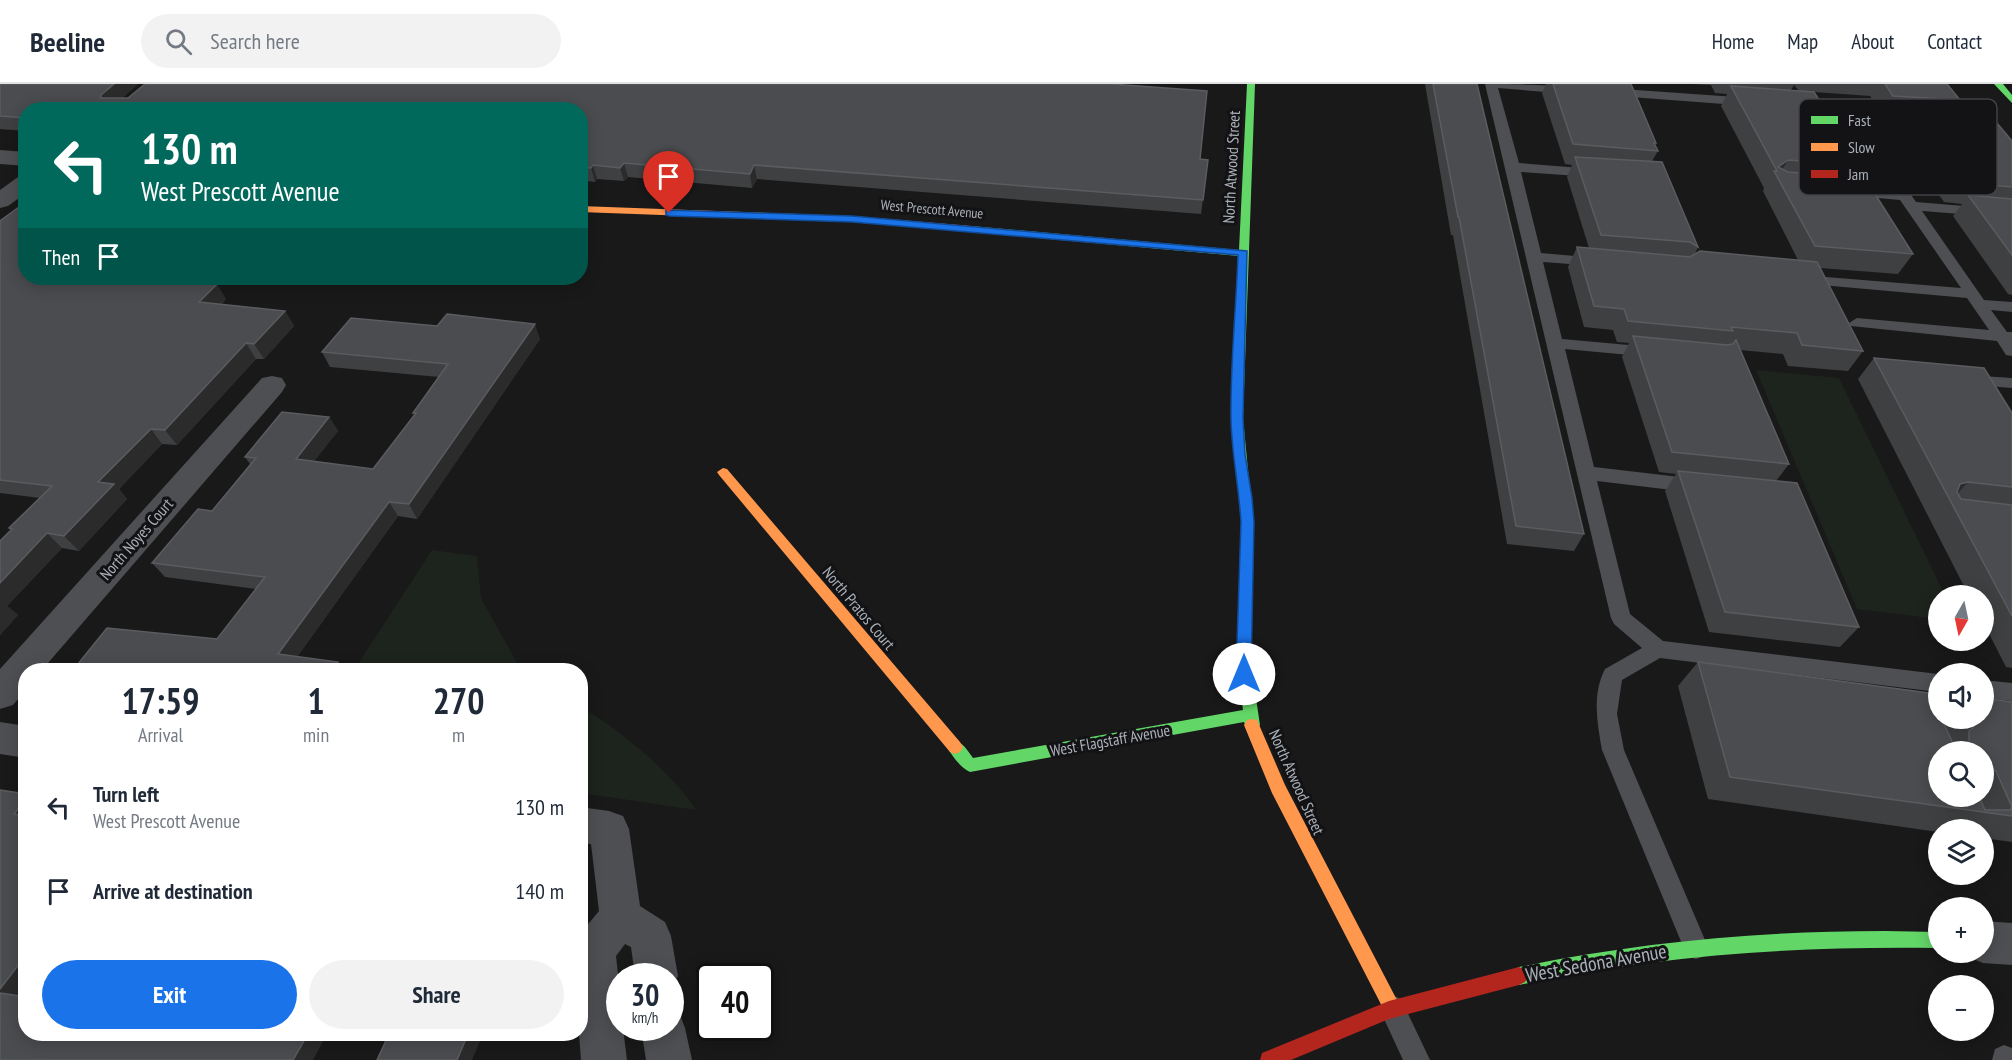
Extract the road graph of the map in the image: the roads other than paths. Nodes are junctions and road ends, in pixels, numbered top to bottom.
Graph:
1 (1251, 84) edge
2 (1491, 84) edge
3 (1998, 84) edge
4 (1645, 90) edge
5 (1791, 91) edge
6 (2012, 100) edge
7 (1799, 103) edge
8 (1799, 105) edge
9 (0, 157) edge
10 (18, 158) edge
11 (1513, 167) junction
12 (1605, 174) edge
13 (18, 188) edge
14 (1864, 195) edge
15 (1904, 195) edge
16 (0, 201) edge
17 (1908, 201) junction
18 (588, 209) edge
19 (2012, 214) edge
20 (1243, 253) junction
21 (1534, 257) junction
22 (1612, 264) edge
23 (1826, 282) edge
24 (1976, 299) junction
25 (2012, 307) edge
26 (1857, 322) dead end
27 (2007, 337) edge
28 (1555, 343) junction
29 (2012, 351) edge
30 (1669, 354) edge
31 (1956, 379) edge
32 (2012, 383) edge
33 (272, 385) dead end
34 (723, 472) dead end
35 (1587, 473) junction
36 (1712, 487) edge
37 (1658, 649) junction
38 (27, 663) edge
39 (18, 674) edge
40 (1928, 684) edge
41 (1994, 690) edge
42 (2012, 692) edge
43 (0, 694) edge
44 (1250, 715) junction
45 (0, 738) edge
46 (18, 741) edge
47 (970, 765) joint
48 (588, 826) edge
49 (621, 917) junction
50 (1928, 940) edge
51 (1994, 943) edge
52 (2012, 944) edge
53 (1696, 947) junction
54 (654, 963) edge
55 (1392, 1008) junction
56 (606, 1023) edge
57 (665, 1041) edge
58 (669, 1060) edge
59 (1269, 1060) edge
60 (1417, 1060) edge

1 - 20 street, North Atwood Street
2 - 4 lane
2 - 11 lane
3 - 6 street
4 - 8 lane
5 - 7 lane
9 - 10 street
11 - 12 lane
11 - 21 lane
13 - 16 street
14 - 17 lane
15 - 17 lane
17 - 19 lane
17 - 24 lane
18 - 20 street, West Prescott Avenue
20 - 44 street, North Atwood Street
21 - 22 lane
21 - 28 lane
23 - 24 lane
24 - 25 lane
24 - 27 lane
26 - 27 lane
27 - 29 lane
28 - 30 lane
28 - 35 lane
31 - 32 lane
33 - 38 street, North Noyes Court
34 - 47 street, North Pratos Court
35 - 36 lane
35 - 37 lane
37 - 40 lane
37 - 53 lane
39 - 43 street, North Noyes Court
41 - 42 lane
44 - 47 street, West Flagstaff Avenue
44 - 55 street, North Atwood Street
45 - 46 street
48 - 49 street
49 - 54 street
49 - 56 street
50 - 53 street, West Sedona Avenue
51 - 52 street
53 - 55 street, West Sedona Avenue
55 - 59 street, West Sedona Avenue
55 - 60 lane
57 - 58 street

